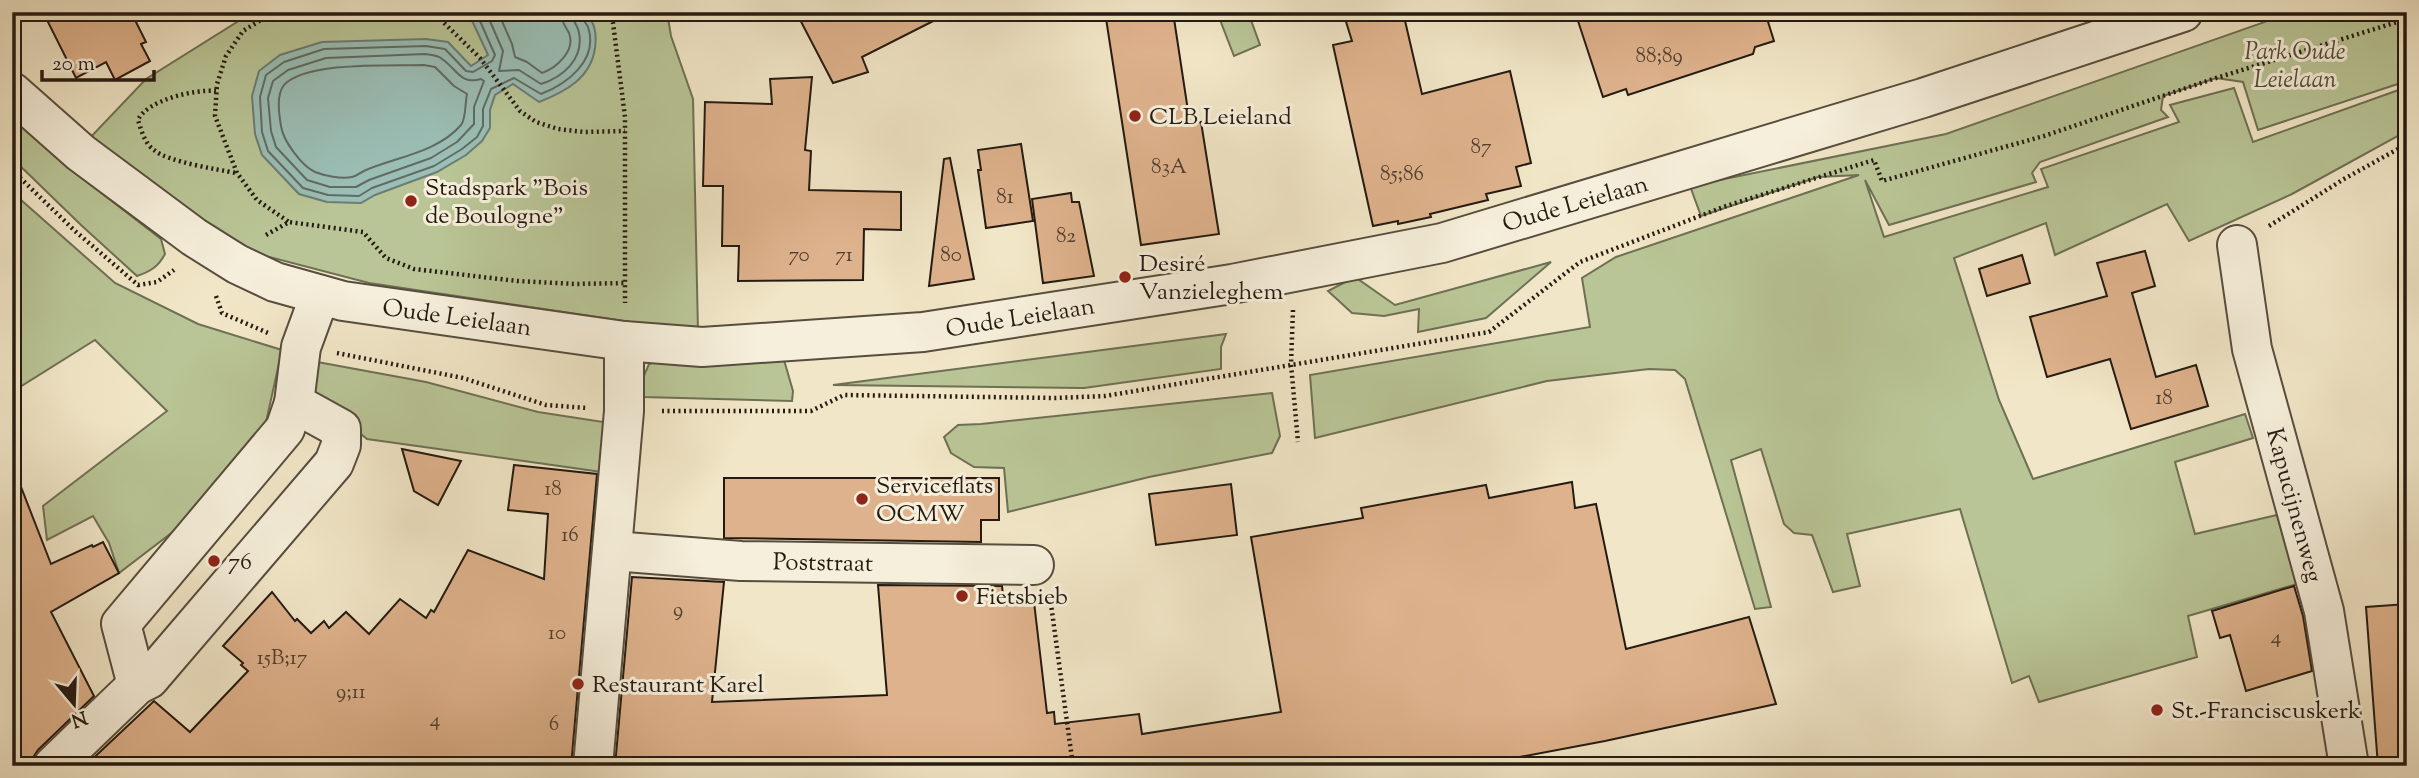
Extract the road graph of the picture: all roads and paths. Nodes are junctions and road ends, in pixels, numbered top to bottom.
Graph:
1 (274, 12) edge
2 (408, 12) edge
3 (439, 12) edge
4 (608, 12) edge
5 (2183, 12) edge
6 (440, 19) junction
7 (2407, 19) edge
8 (216, 91) junction
9 (12, 92) edge
10 (625, 131) junction
11 (2407, 144) edge
12 (237, 173) junction
13 (289, 222) junction
14 (2237, 245) joint
15 (1295, 272) junction
16 (253, 273) junction
17 (625, 283) junction
18 (320, 295) junction
19 (624, 341) junction
20 (1291, 365) junction
21 (294, 403) junction
22 (624, 411) junction
23 (1298, 442) dead end
24 (613, 551) junction
25 (1034, 565) joint
26 (137, 685) junction
27 (53, 766) edge
28 (593, 766) edge
29 (1073, 766) edge
30 (2349, 766) edge

1 - 8 path
2 - 6 path
3 - 6 path
4 - 10 path
5 - 15 street, Oude Leielaan
6 - 10 path
7 - 20 path
8 - 12 path
8 - 12 path
9 - 16 street, Oude Leielaan
10 - 17 path
11 - 14 path
12 - 13 path
13 - 16 path
13 - 17 path
14 - 30 street, Kapucijnenweg
15 - 19 street, Oude Leielaan
15 - 20 path
16 - 18 street, Oude Leielaan
17 - 19 path
18 - 19 street, Oude Leielaan
18 - 21 street
19 - 22 street
20 - 22 path
20 - 23 path
21 - 26 street
21 - 26 street
22 - 24 street
24 - 25 street, Poststraat
24 - 28 street
25 - 29 path
26 - 27 street

